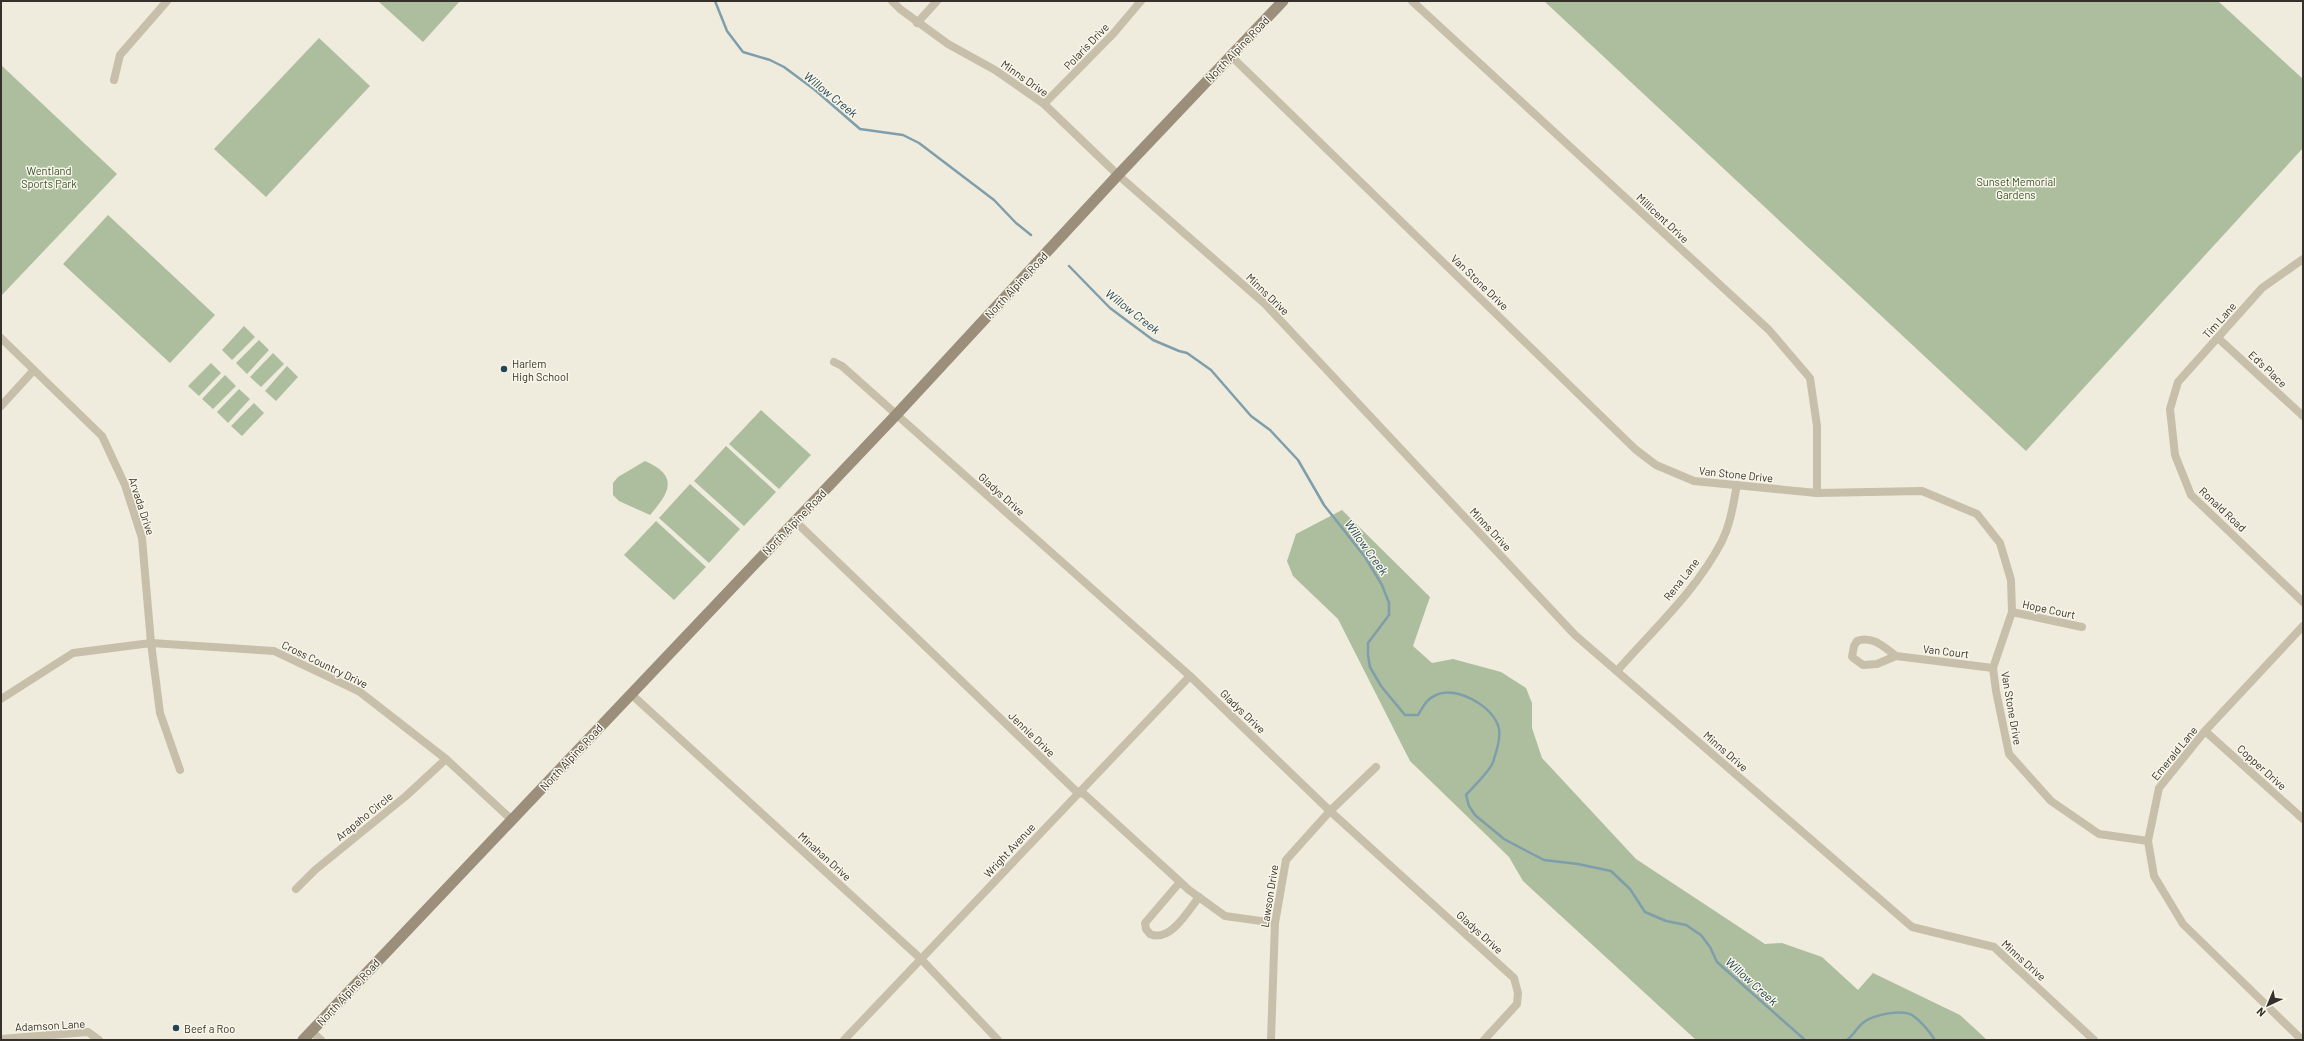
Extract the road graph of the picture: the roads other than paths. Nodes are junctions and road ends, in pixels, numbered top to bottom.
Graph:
1 (167, 1) edge
2 (892, 1) edge
3 (937, 1) edge
4 (1142, 1) edge
5 (1283, 1) edge
6 (1412, 1) edge
7 (917, 23) junction
8 (1231, 56) junction
9 (114, 80) dead end
10 (1044, 104) junction
11 (1118, 175) junction
12 (2303, 259) edge
13 (1, 338) edge
14 (2218, 338) junction
15 (834, 362) dead end
16 (33, 371) junction
17 (1, 406) edge
18 (2170, 409) joint
19 (896, 415) junction
20 (2303, 416) edge
21 (1737, 485) junction
22 (1817, 493) junction
23 (795, 522) junction
24 (2303, 602) edge
25 (2012, 612) junction
26 (2303, 626) edge
27 (2082, 627) dead end
28 (151, 643) junction
29 (1896, 656) junction
30 (1993, 668) junction
31 (1617, 671) junction
32 (1190, 676) junction
33 (631, 694) junction
34 (1, 699) edge
35 (2206, 731) junction
36 (446, 759) junction
37 (1376, 767) dead end
38 (180, 770) dead end
39 (1078, 794) junction
40 (1330, 811) junction
41 (2303, 819) edge
42 (512, 820) junction
43 (2148, 841) junction
44 (1180, 882) junction
45 (296, 889) dead end
46 (1199, 897) junction
47 (1275, 923) junction
48 (921, 959) junction
49 (311, 1031) junction
50 (1, 1039) edge
51 (98, 1040) edge
52 (303, 1040) edge
53 (321, 1040) edge
54 (844, 1040) edge
55 (998, 1040) edge
56 (1271, 1040) edge
57 (1484, 1040) edge
58 (2094, 1040) edge
59 (2302, 1040) edge

1 - 9 street
2 - 7 street, Minns Drive
3 - 7 street
4 - 10 street, Polaris Drive
5 - 8 main road, North Alpine Road
6 - 22 street, Millicent Drive
7 - 10 street, Minns Drive
8 - 11 main road, North Alpine Road
8 - 21 street, Van Stone Drive
10 - 11 street, Minns Drive
11 - 19 main road, North Alpine Road
11 - 31 street, Minns Drive
12 - 14 street, Tim Lane
13 - 16 street, Arvada Drive
14 - 18 street, Tim Lane
14 - 20 street, Ed's Place
15 - 19 street, Gladys Drive
16 - 17 street
16 - 28 street, Arvada Drive
18 - 24 street, Ronald Road
19 - 23 main road, North Alpine Road
19 - 32 street, Gladys Drive
21 - 22 street, Van Stone Drive
21 - 31 street, Rena Lane
22 - 25 street, Van Stone Drive
23 - 33 main road, North Alpine Road
23 - 39 street, Jennie Drive
25 - 27 street, Hope Court
25 - 30 street, Van Stone Drive
26 - 35 street, Emerald Lane
28 - 34 street, Cross Country Drive
28 - 36 street, Cross Country Drive
28 - 38 street, Arvada Drive
29 - 29 street, Van Court
29 - 30 street, Van Court
30 - 43 street, Van Stone Drive
31 - 58 street, Minns Drive
32 - 39 street, Wright Avenue
32 - 40 street, Gladys Drive
33 - 42 main road, North Alpine Road
33 - 48 street, Minahan Drive
35 - 41 street, Copper Drive
35 - 43 street, Emerald Lane
36 - 42 street, Cross Country Drive
36 - 45 street, Arapaho Circle
37 - 40 street, Lawson Drive
39 - 44 street, Jennie Drive
39 - 48 street, Wright Avenue
40 - 47 street, Lawson Drive
40 - 57 street, Gladys Drive
42 - 49 main road, North Alpine Road
43 - 59 street, Emerald Lane
44 - 46 street, Jennie Drive
44 - 46 street
46 - 47 street, Jennie Drive
47 - 56 street, Lawson Drive
48 - 54 street, Wright Avenue
48 - 55 street, Minahan Drive
49 - 52 main road, North Alpine Road
49 - 53 street
50 - 51 street, Adamson Lane

